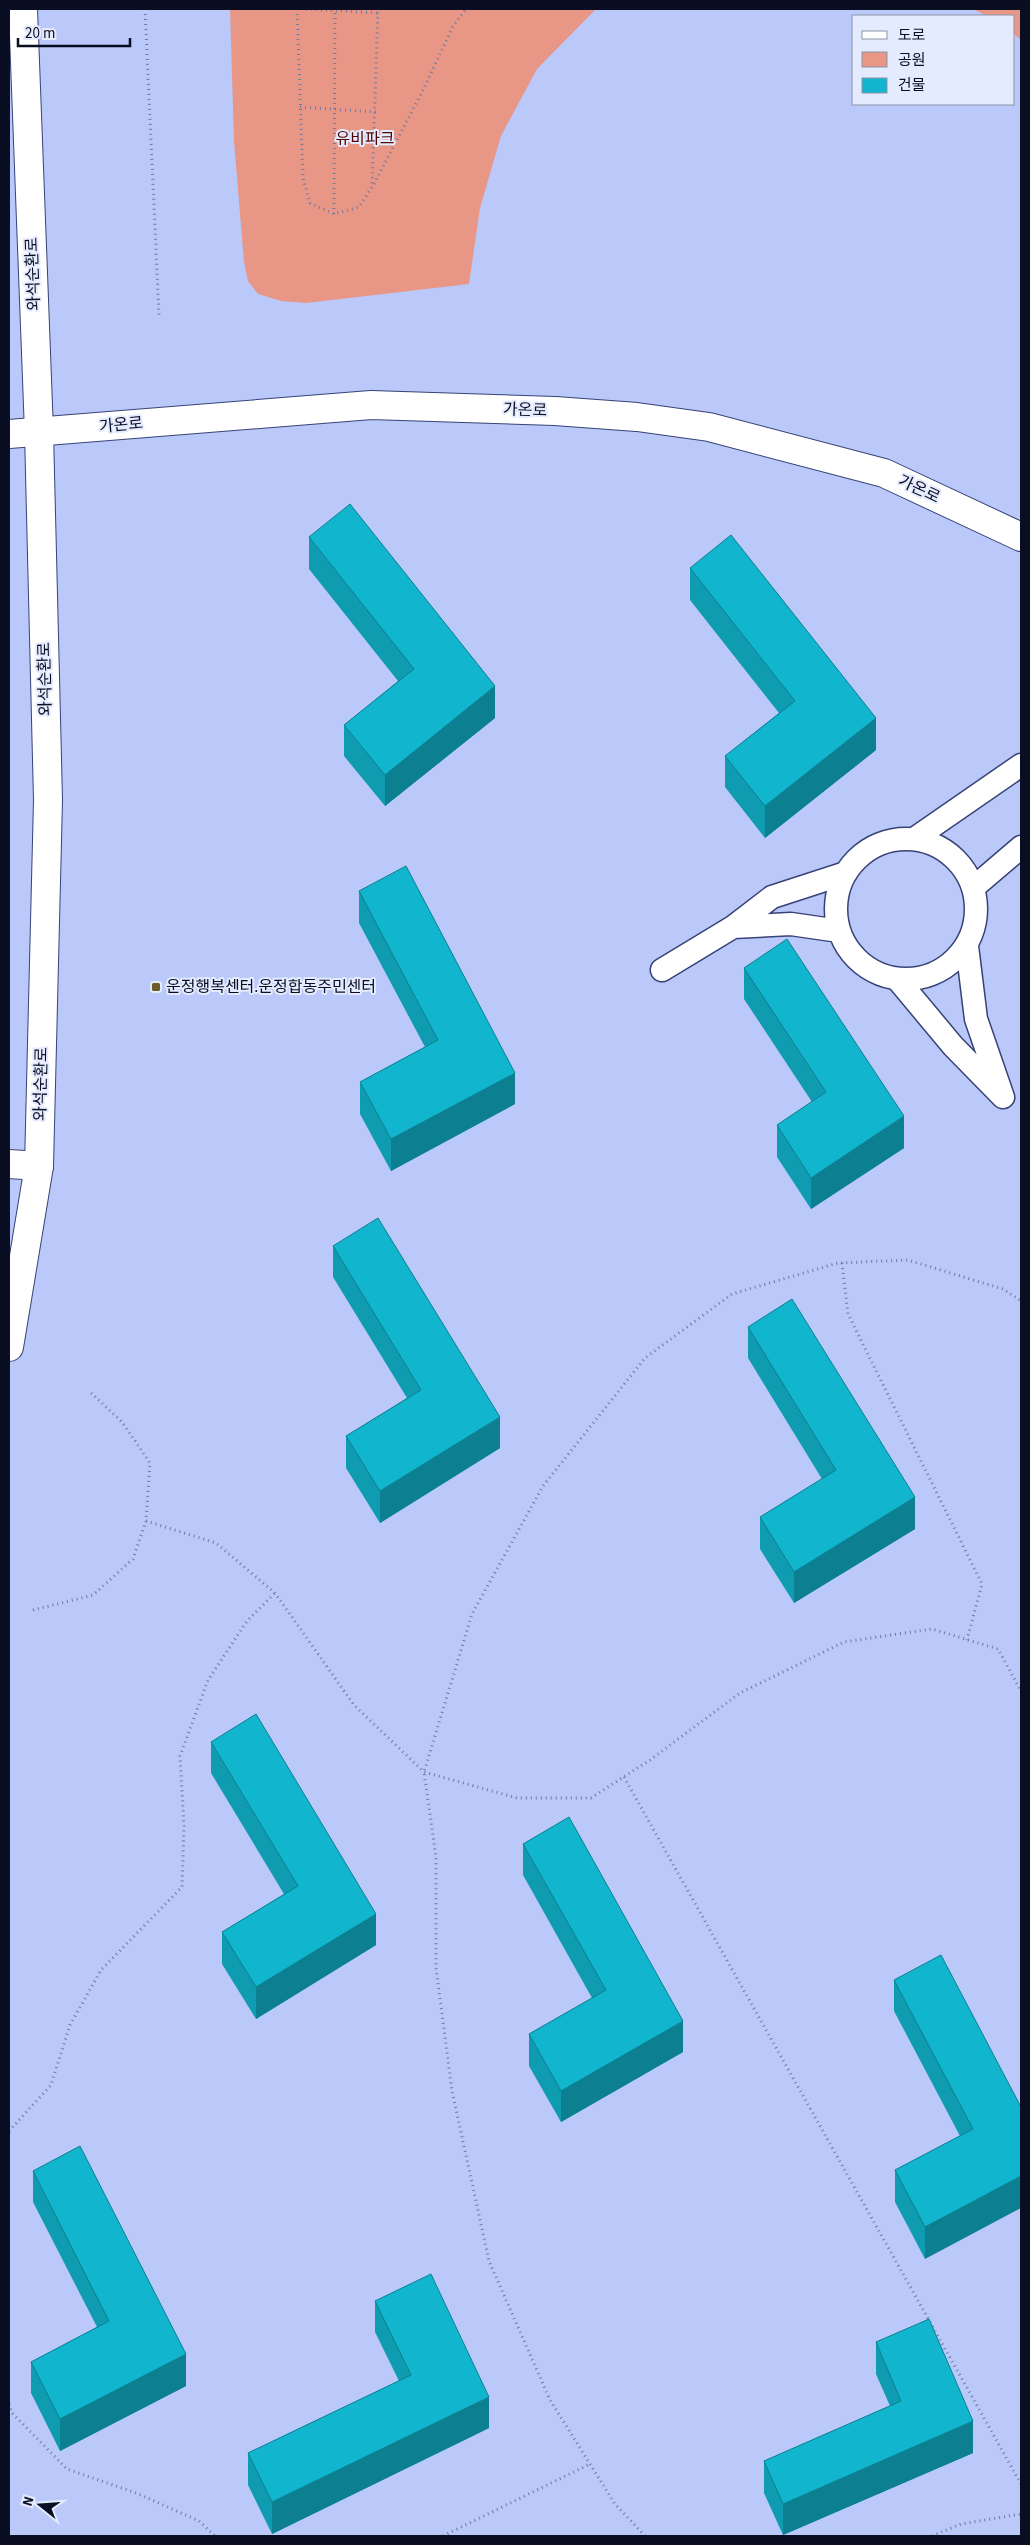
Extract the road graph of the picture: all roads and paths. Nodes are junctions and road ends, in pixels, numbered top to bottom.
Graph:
1 (23, 9) edge
2 (145, 9) edge
3 (297, 9) edge
4 (306, 9) edge
5 (335, 9) edge
6 (466, 9) edge
7 (378, 11) edge
8 (300, 107) junction
9 (376, 112) junction
10 (372, 187) junction
11 (334, 214) junction
12 (159, 315) dead end
13 (38, 432) junction
14 (9, 434) edge
15 (1021, 537) edge
16 (1021, 765) edge
17 (914, 839) junction
18 (1021, 847) edge
19 (846, 873) junction
20 (974, 888) junction
21 (732, 927) junction
22 (839, 931) junction
23 (967, 946) junction
24 (662, 970) dead end
25 (898, 980) junction
26 (9, 1164) edge
27 (39, 1166) junction
28 (842, 1263) junction
29 (1021, 1301) edge
30 (9, 1347) edge
31 (89, 1391) dead end
32 (146, 1521) junction
33 (275, 1592) junction
34 (33, 1610) dead end
35 (967, 1640) junction
36 (1021, 1691) edge
37 (424, 1772) junction
38 (624, 1777) junction
39 (9, 2131) edge
40 (9, 2404) edge
41 (590, 2464) junction
42 (1021, 2484) edge
43 (1021, 2514) edge
44 (214, 2536) edge
45 (443, 2536) edge
46 (645, 2536) edge
47 (932, 2536) edge

1 - 13 street, 와석순환로
2 - 12 path
3 - 8 path
4 - 7 path
5 - 11 path
6 - 10 path
7 - 9 path
8 - 9 path
8 - 11 path
9 - 10 path
10 - 11 path
13 - 14 street, 가온로
13 - 15 street, 가온로
13 - 27 street, 와석순환로
16 - 17 lane
17 - 19 lane
17 - 20 lane
18 - 20 lane
19 - 21 lane
19 - 22 lane
20 - 23 lane
21 - 22 lane
21 - 24 lane
22 - 25 lane
23 - 25 lane
23 - 25 lane
26 - 27 street
27 - 30 street, 와석순환로
28 - 29 path
28 - 35 path
28 - 37 path
31 - 32 path
32 - 33 path
32 - 34 path
33 - 37 path
33 - 39 path
35 - 36 path
35 - 38 path
37 - 38 path
37 - 41 path
38 - 42 path
40 - 44 path
41 - 45 path
41 - 46 path
43 - 47 path

